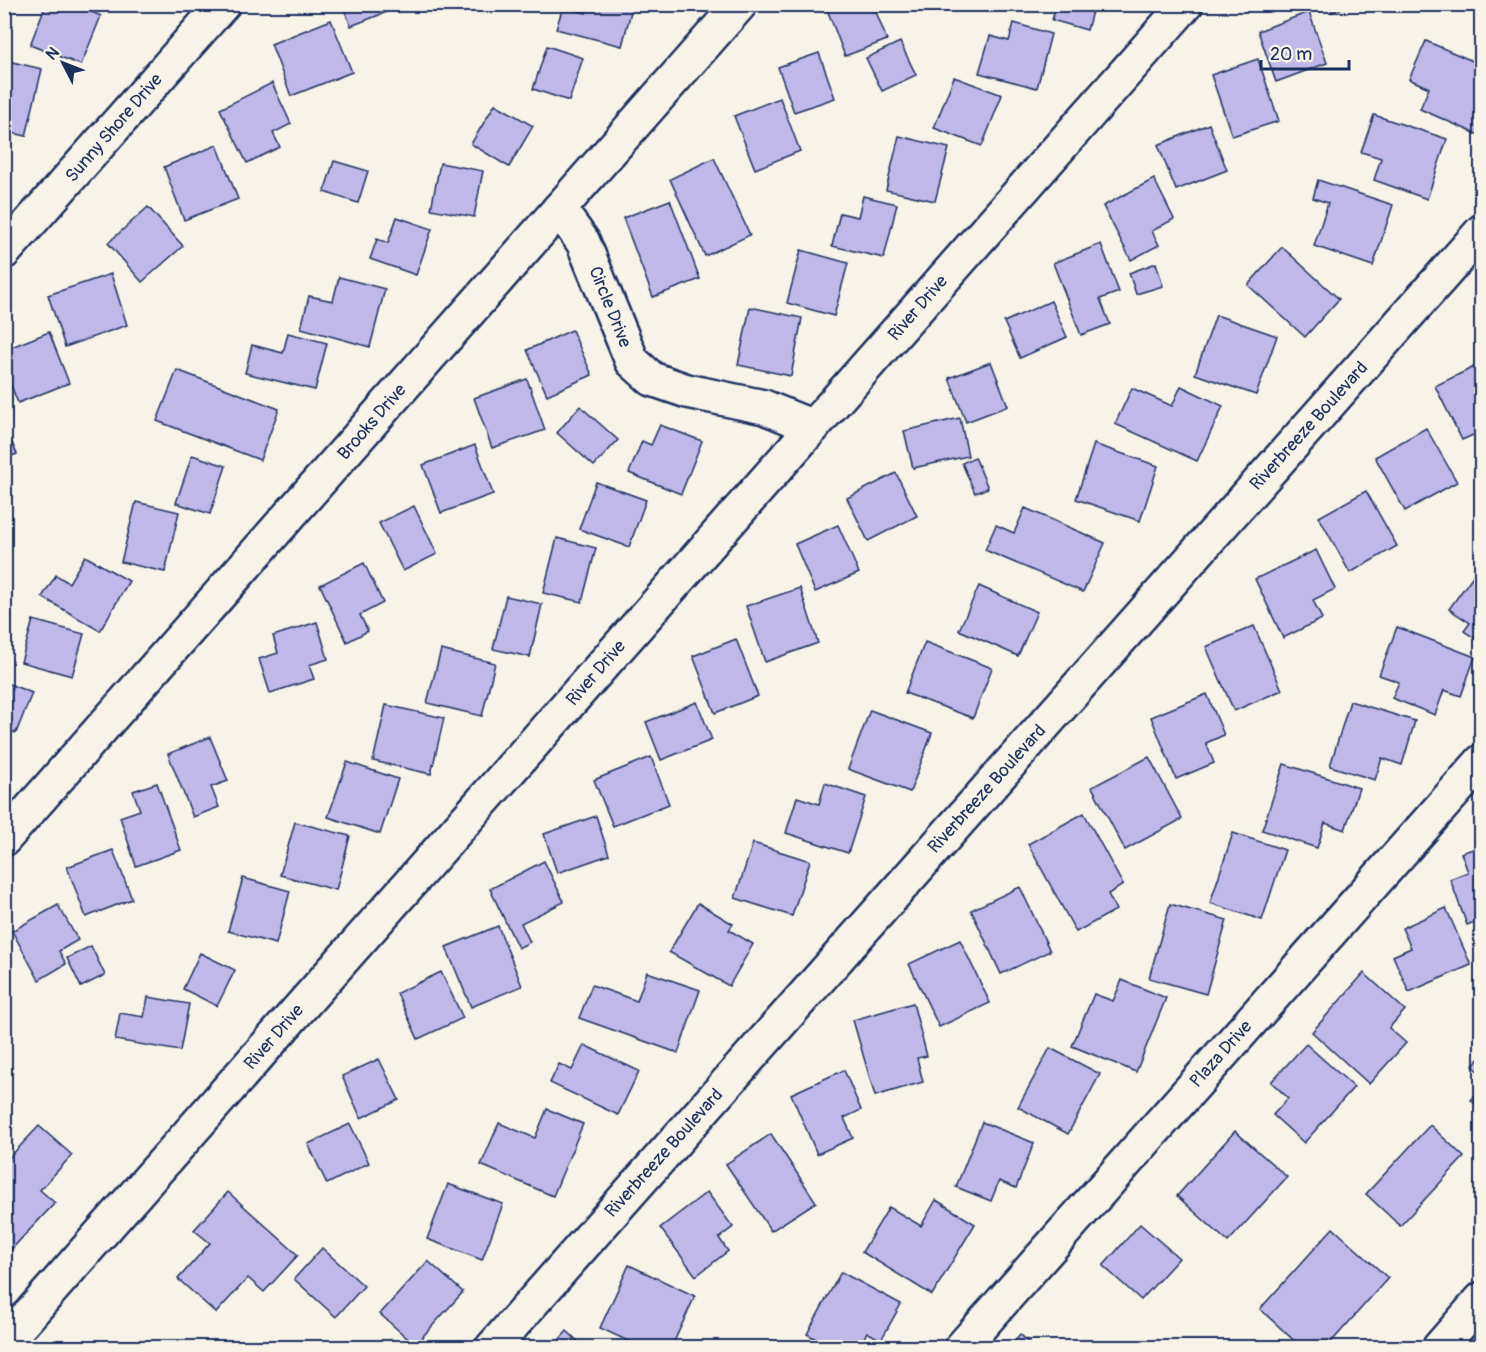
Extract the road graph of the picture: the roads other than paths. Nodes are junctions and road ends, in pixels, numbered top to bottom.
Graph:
1 (223, 4) edge
2 (740, 4) edge
3 (1186, 4) edge
4 (560, 209) junction
5 (1482, 231) edge
6 (4, 252) edge
7 (813, 427) junction
8 (1482, 762) edge
9 (4, 839) edge
10 (1482, 1299) edge
11 (11, 1343) edge
12 (492, 1347) edge
13 (961, 1347) edge
14 (1439, 1347) edge

1 - 6 street, Sunny Shore Drive
2 - 4 street, Brooks Drive
3 - 7 street, River Drive
4 - 7 street, Circle Drive
4 - 9 street, Brooks Drive
5 - 12 street, Riverbreeze Boulevard
7 - 11 street, River Drive
8 - 13 street, Plaza Drive
10 - 14 street

